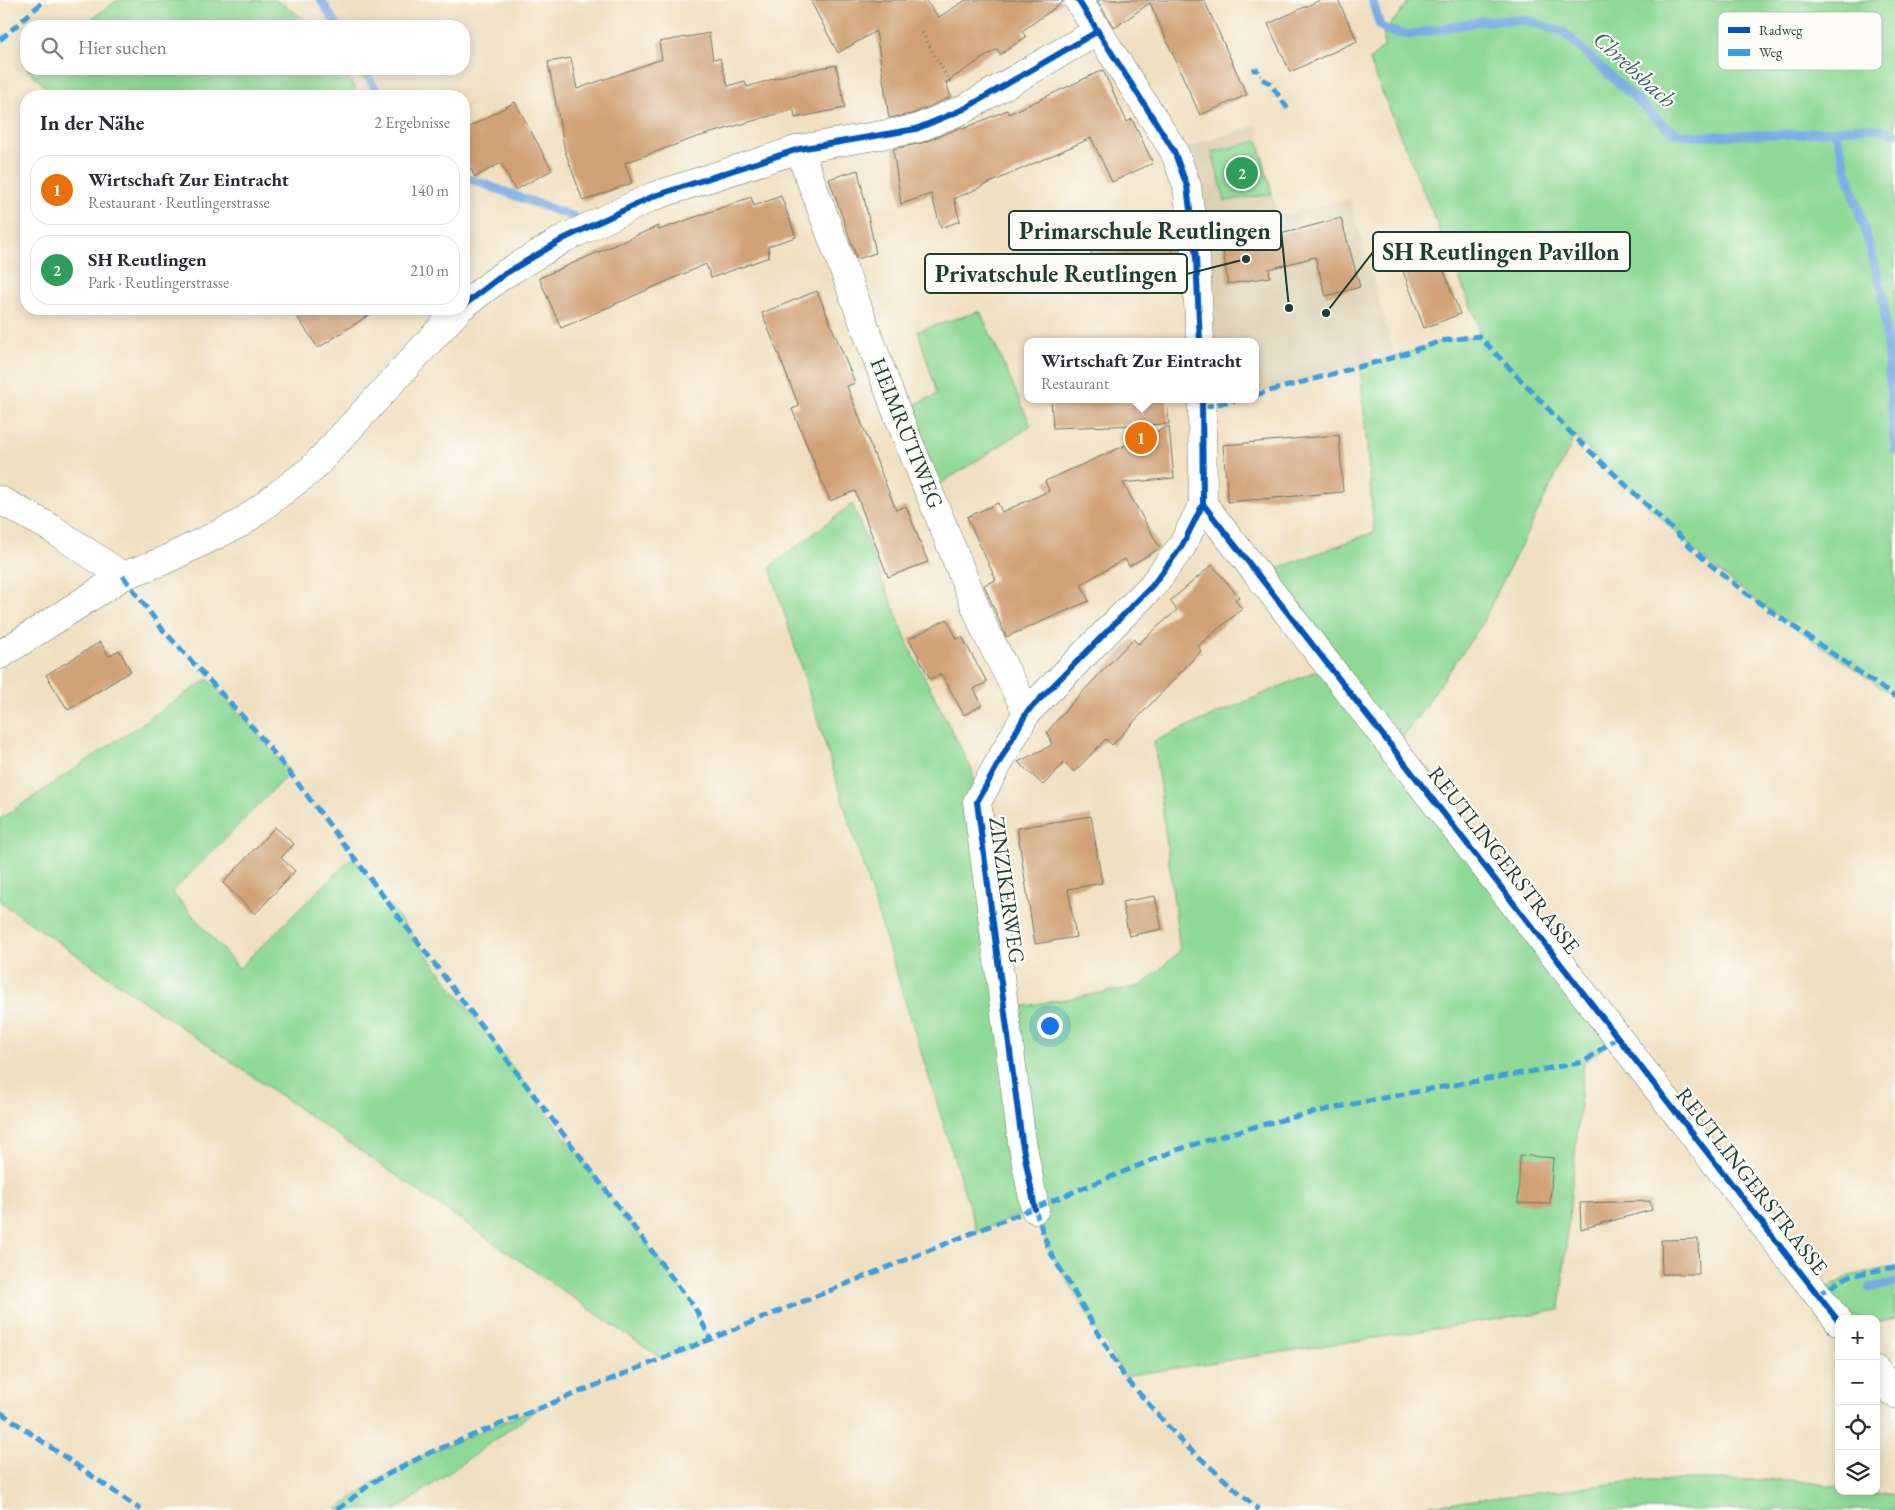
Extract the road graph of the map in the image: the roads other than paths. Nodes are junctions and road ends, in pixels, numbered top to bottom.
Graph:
1 (1078, 0) edge
2 (1098, 31) junction
3 (799, 149) junction
4 (470, 300) edge
5 (453, 315) edge
6 (1200, 338) edge
7 (1202, 403) edge
8 (0, 500) edge
9 (1203, 504) junction
10 (123, 576) junction
11 (0, 655) edge
12 (1027, 712) junction
13 (1035, 1208) dead end
14 (1835, 1317) edge
15 (1880, 1375) edge
16 (1895, 1394) edge

1 - 2 street
2 - 3 street
2 - 6 street
3 - 4 street
3 - 12 street, HEIMRÜTIWEG
5 - 10 street
7 - 9 street
8 - 10 street
9 - 12 street, ZINZIKERWEG
9 - 14 street, REUTLINGERSTRASSE
10 - 11 street
12 - 13 street, ZINZIKERWEG
15 - 16 street

